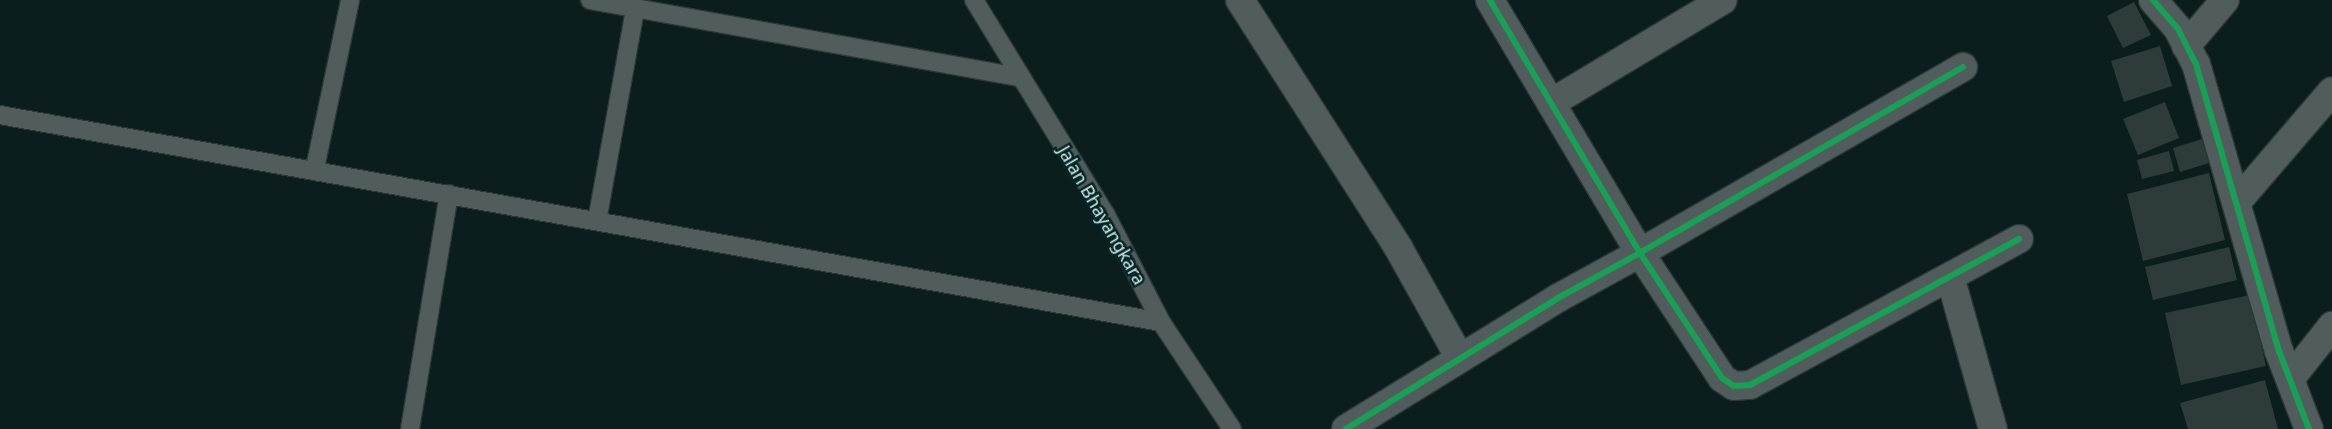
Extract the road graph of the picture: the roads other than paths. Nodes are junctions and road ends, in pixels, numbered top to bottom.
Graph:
1 (350, 0) edge
2 (590, 0) edge
3 (974, 0) edge
4 (1240, 0) edge
5 (1490, 0) edge
6 (1723, 0) edge
7 (2153, 0) edge
8 (2225, 0) edge
9 (635, 9) junction
10 (2186, 46) junction
11 (1963, 67) dead end
12 (1020, 77) junction
13 (2332, 91) edge
14 (1552, 103) junction
15 (0, 115) edge
16 (316, 168) junction
17 (449, 194) junction
18 (2237, 202) junction
19 (597, 221) junction
20 (2019, 239) dead end
21 (1640, 253) junction
22 (1951, 280) junction
23 (1161, 322) junction
24 (2332, 326) edge
25 (1460, 358) junction
26 (2290, 379) junction
27 (410, 429) edge
28 (1232, 429) edge
29 (1346, 429) edge
30 (1993, 429) edge
31 (2308, 429) edge

1 - 16 lane
2 - 9 lane
3 - 12 lane, Jalan Bhayangkara
4 - 25 street
5 - 14 street
6 - 14 street
7 - 10 street
8 - 10 street
9 - 12 lane
9 - 19 lane
10 - 18 street
11 - 21 street
12 - 23 lane, Jalan Bhayangkara
13 - 18 street
14 - 21 street
15 - 16 lane
16 - 17 lane
17 - 19 lane
17 - 27 lane
18 - 26 street
19 - 23 lane
20 - 22 street
21 - 22 street
21 - 25 street
22 - 30 street
23 - 28 lane, Jalan Bhayangkara
24 - 26 street
25 - 29 street
26 - 31 street

